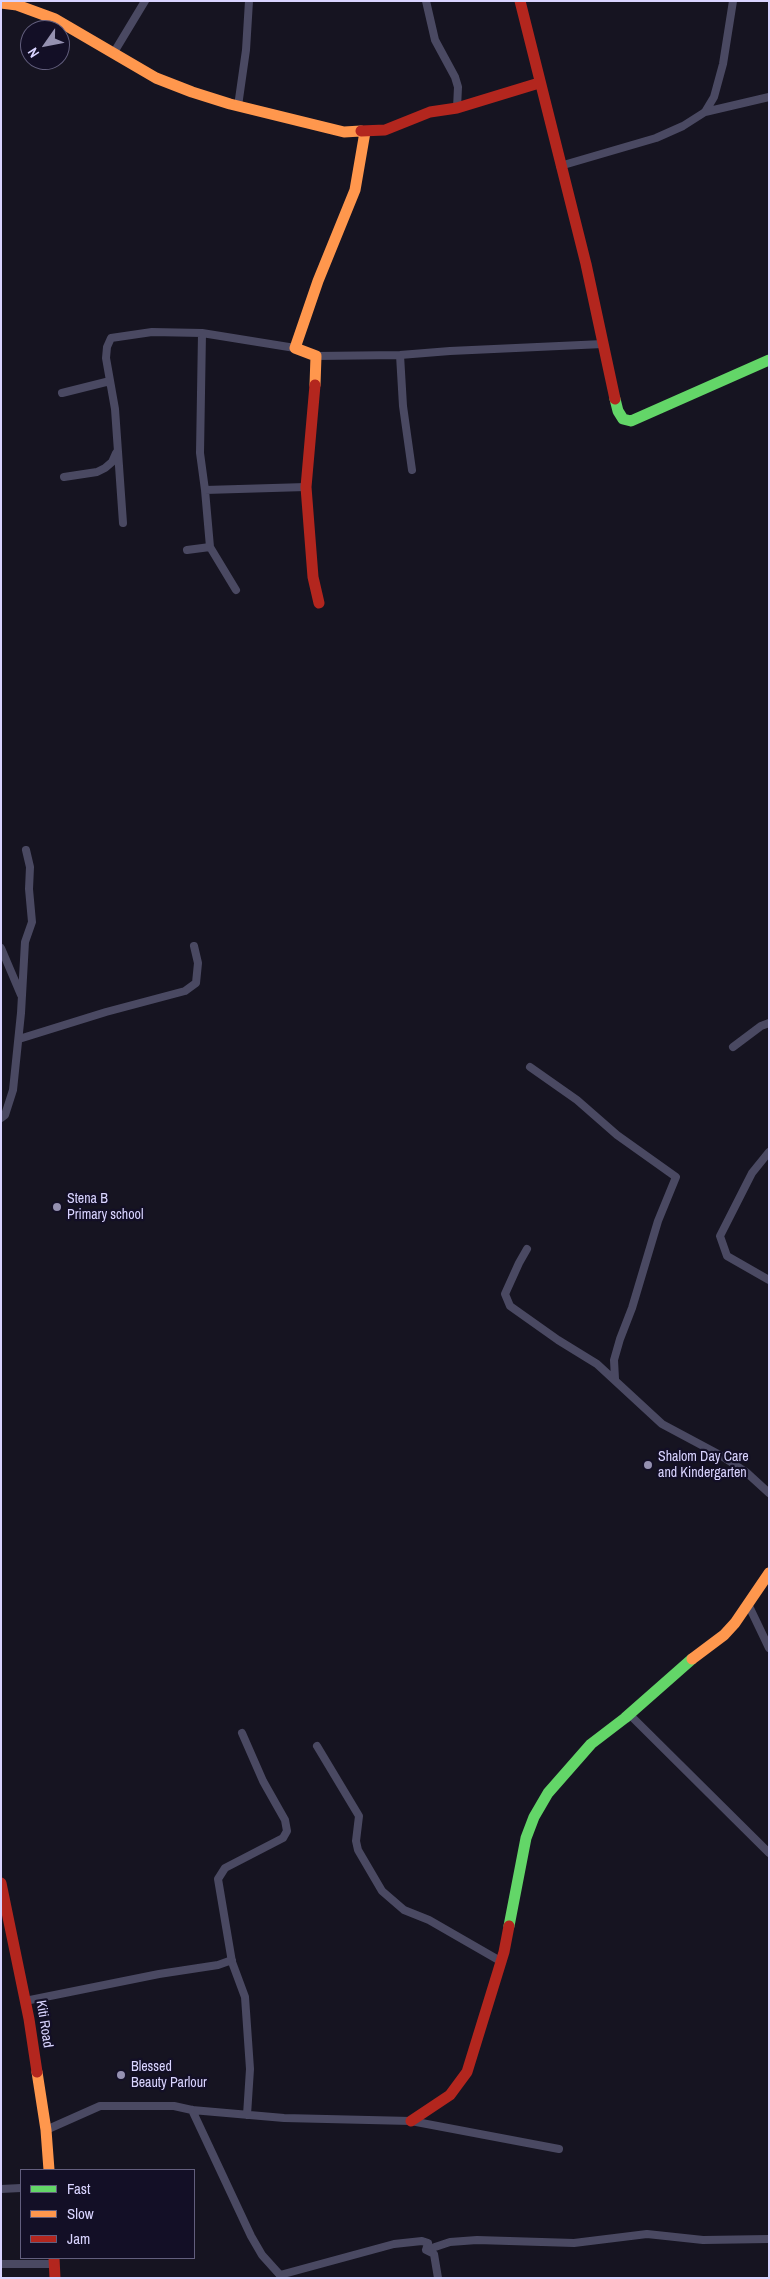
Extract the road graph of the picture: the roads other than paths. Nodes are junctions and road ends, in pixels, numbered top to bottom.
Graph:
1 (145, 1) edge
2 (249, 1) edge
3 (426, 1) edge
4 (520, 1) edge
5 (734, 1) edge
6 (1, 2) edge
7 (113, 54) junction
8 (539, 83) junction
9 (769, 97) edge
10 (238, 106) junction
11 (457, 108) junction
12 (705, 112) junction
13 (364, 132) junction
14 (560, 166) junction
15 (202, 333) junction
16 (603, 344) junction
17 (295, 348) junction
18 (400, 355) junction
19 (316, 356) junction
20 (769, 360) edge
21 (110, 381) junction
22 (62, 393) dead end
23 (117, 451) junction
24 (412, 470) dead end
25 (64, 477) dead end
26 (306, 487) junction
27 (205, 490) junction
28 (123, 523) dead end
29 (210, 547) junction
30 (187, 550) dead end
31 (236, 590) dead end
32 (319, 603) dead end
33 (26, 850) dead end
34 (194, 946) dead end
35 (1, 948) edge
36 (22, 996) junction
37 (769, 1023) edge
38 (19, 1039) junction
39 (733, 1047) dead end
40 (530, 1066) dead end
41 (1, 1118) edge
42 (769, 1152) edge
43 (527, 1249) dead end
44 (769, 1280) edge
45 (615, 1379) junction
46 (769, 1493) edge
47 (769, 1573) edge
48 (748, 1604) junction
49 (769, 1648) edge
50 (629, 1714) junction
51 (242, 1733) dead end
52 (317, 1746) dead end
53 (769, 1853) edge
54 (1, 1883) edge
55 (232, 1960) junction
56 (502, 1962) junction
57 (25, 2001) junction
58 (192, 2110) junction
59 (247, 2115) junction
60 (411, 2121) junction
61 (46, 2130) junction
62 (559, 2149) dead end
63 (49, 2169) edge
64 (20, 2188) edge
65 (1, 2190) edge
66 (769, 2239) edge
67 (426, 2250) junction
68 (54, 2261) edge
69 (1, 2264) edge
70 (282, 2276) edge
71 (55, 2278) edge
72 (438, 2278) edge

1 - 7 street
2 - 10 street
3 - 11 street
4 - 8 street
5 - 12 street
6 - 7 street
7 - 10 street
8 - 11 street
8 - 14 street
9 - 12 street
10 - 13 street
11 - 13 street
12 - 14 street
13 - 17 street
14 - 16 street
15 - 17 street
15 - 21 street
15 - 27 street
16 - 18 street
16 - 20 street
17 - 19 street
18 - 19 street
18 - 24 street
19 - 26 street
21 - 22 street
21 - 23 street
23 - 25 street
23 - 28 street
26 - 27 street
26 - 32 street
27 - 29 street
29 - 30 street
29 - 31 street
33 - 36 street
34 - 38 street
35 - 36 street
36 - 38 street
37 - 39 street
38 - 41 street
40 - 45 street
42 - 44 street
43 - 45 street
45 - 46 street
47 - 48 street
48 - 49 street
48 - 50 street
50 - 53 street
50 - 56 street
51 - 55 street
52 - 56 street
54 - 57 street, Kiti Road
55 - 57 street
55 - 59 street
56 - 60 street
57 - 61 street, Kiti Road
58 - 59 street
58 - 61 street
58 - 70 street
59 - 60 street
60 - 62 street
61 - 63 street, Kiti Road
64 - 65 street
66 - 67 street
67 - 70 street
67 - 72 street
68 - 69 street
68 - 71 street

